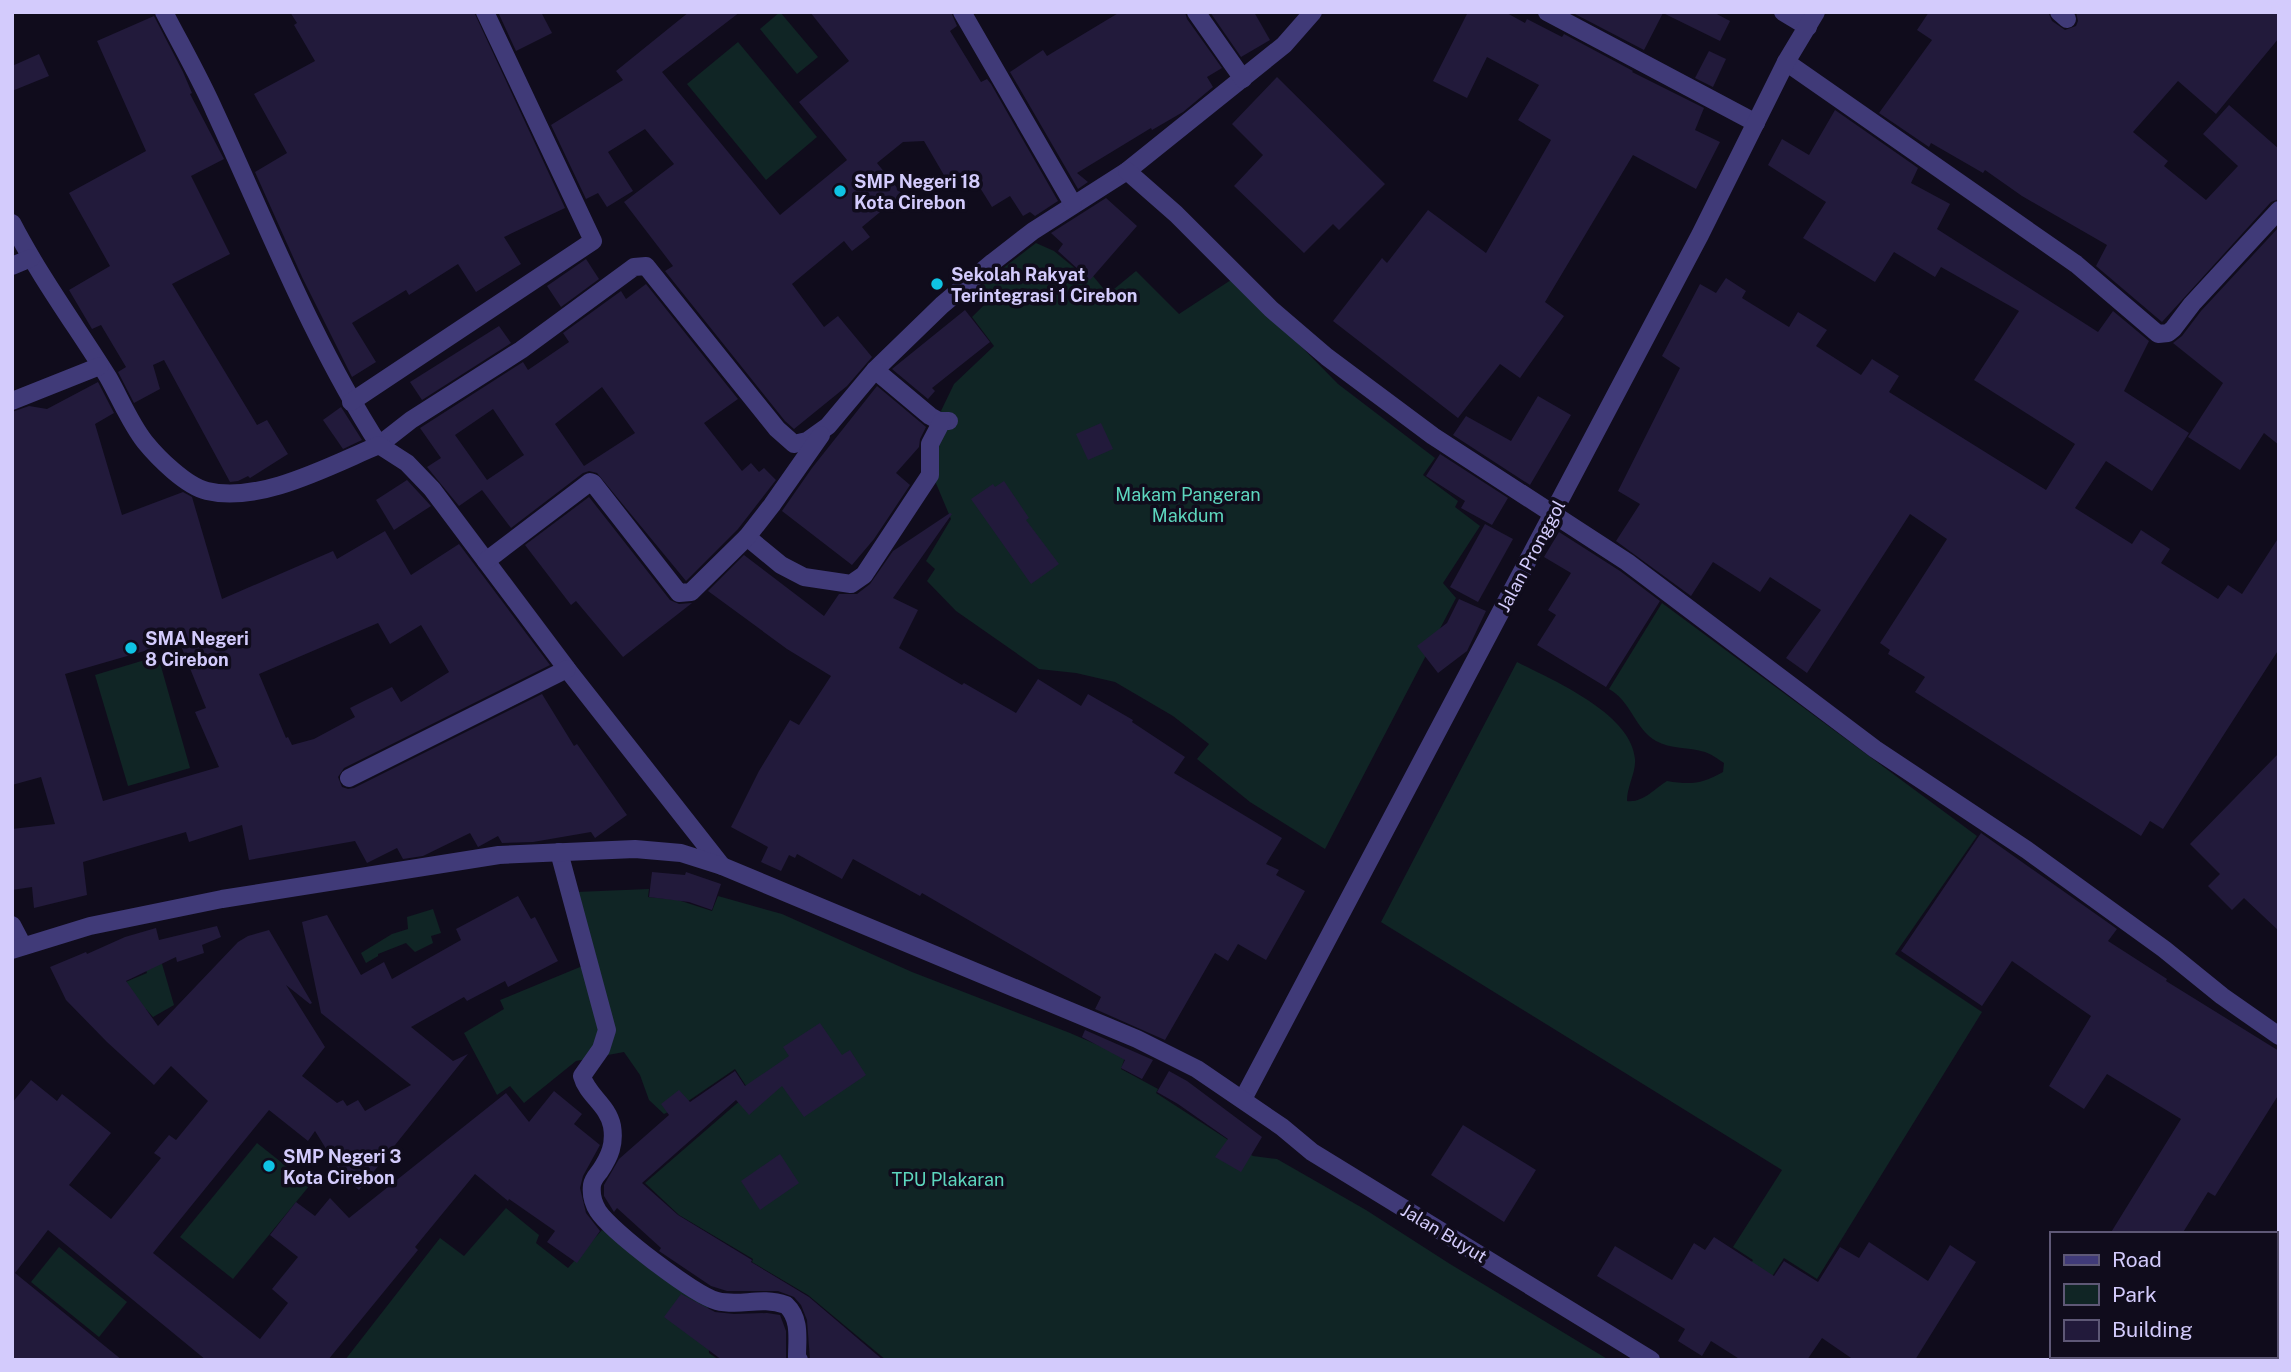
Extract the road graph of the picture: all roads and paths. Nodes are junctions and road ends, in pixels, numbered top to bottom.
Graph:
1 (164, 12) edge
2 (485, 12) edge
3 (962, 12) edge
4 (1196, 12) edge
5 (1313, 12) edge
6 (1547, 12) edge
7 (1783, 12) edge
8 (1812, 20) edge
9 (1786, 62) junction
10 (1243, 79) junction
11 (1756, 123) junction
12 (1127, 172) junction
13 (1073, 204) junction
14 (2279, 210) edge
15 (12, 223) edge
16 (31, 258) junction
17 (12, 267) edge
18 (100, 366) junction
19 (875, 370) junction
20 (12, 401) edge
21 (351, 402) junction
22 (828, 426) junction
23 (379, 445) junction
24 (1553, 513) junction
25 (747, 537) junction
26 (486, 561) junction
27 (567, 668) junction
28 (349, 778) dead end
29 (559, 852) junction
30 (722, 866) junction
31 (12, 925) edge
32 (18, 948) edge
33 (2279, 1036) edge
34 (1243, 1099) junction
35 (799, 1360) edge
36 (1651, 1360) edge

1 - 21 street
2 - 21 street
3 - 13 street
4 - 10 street
5 - 10 street
6 - 11 street
7 - 8 street
8 - 9 street, Jalan Pronggol
9 - 11 street, Jalan Pronggol
9 - 14 street
10 - 12 street
11 - 24 street, Jalan Pronggol
12 - 13 street
12 - 24 street
13 - 19 street
15 - 16 street
16 - 17 street
16 - 18 street
18 - 20 street
18 - 23 street
19 - 22 street
19 - 25 street
21 - 23 street
22 - 23 street
22 - 25 street
23 - 26 street
24 - 33 street
24 - 34 street, Jalan Pronggol
25 - 26 street
26 - 27 street
27 - 28 street
27 - 30 street
29 - 30 street, Jalan Buyut
29 - 32 street, Jalan Buyut
29 - 35 street
30 - 34 street, Jalan Buyut
31 - 32 street
34 - 36 street, Jalan Buyut

